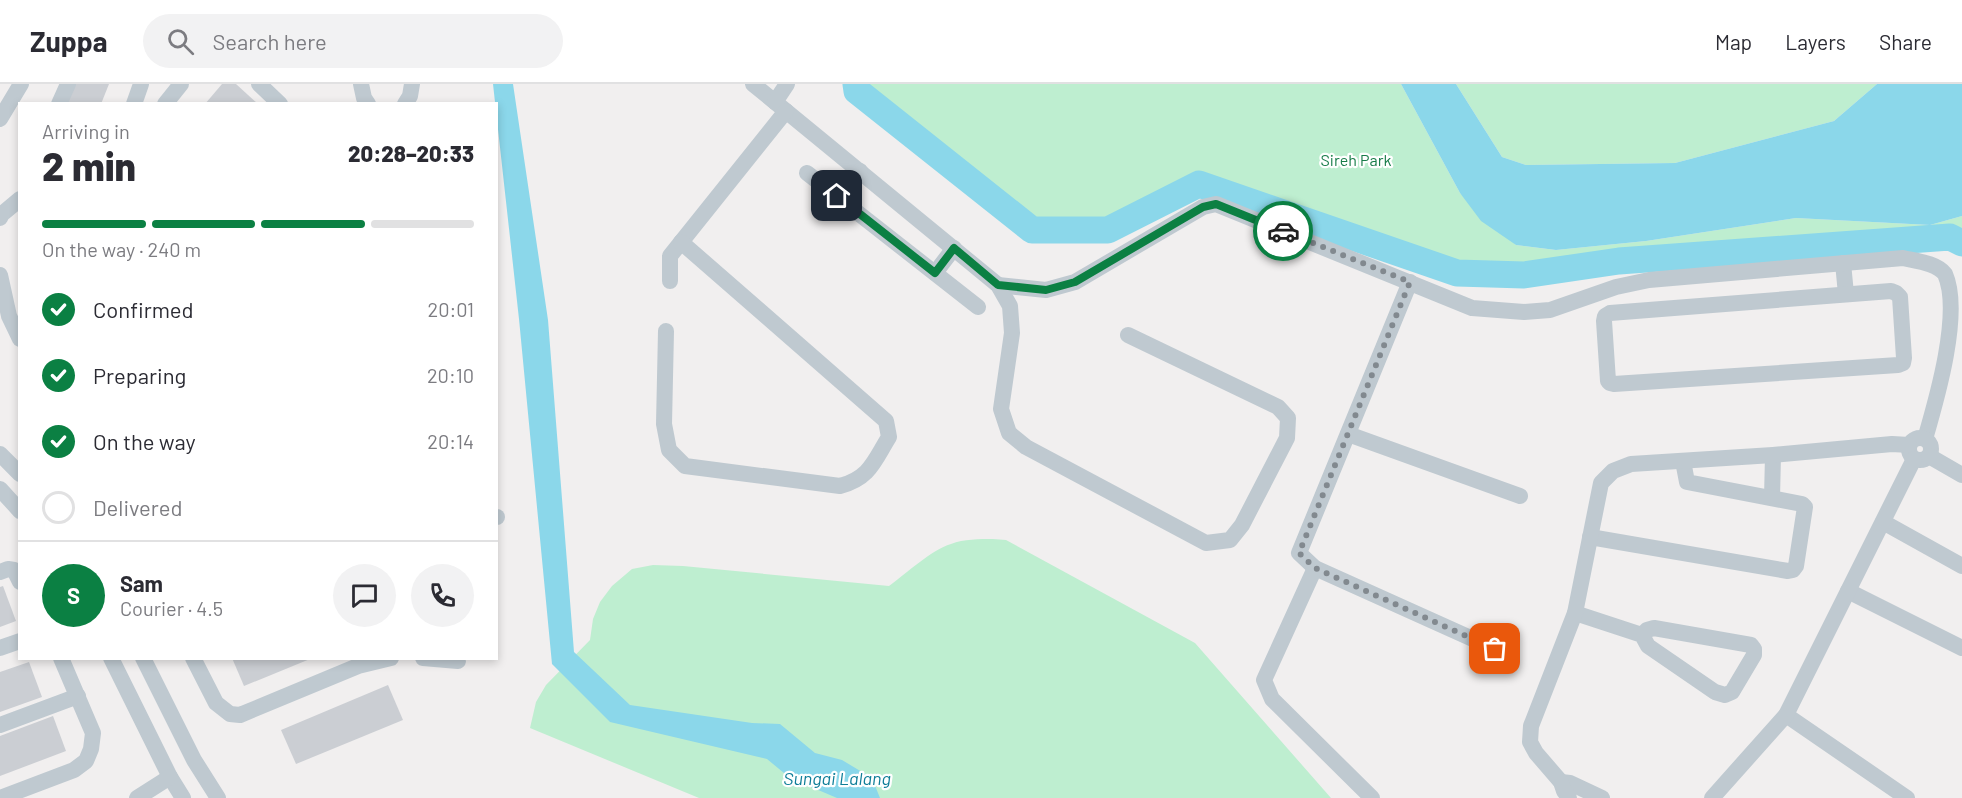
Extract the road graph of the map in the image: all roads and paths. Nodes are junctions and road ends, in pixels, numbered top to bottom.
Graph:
1 (21, 84) edge
2 (69, 84) edge
3 (141, 84) edge
4 (181, 84) edge
5 (259, 84) edge
6 (361, 84) edge
7 (412, 84) edge
8 (753, 84) edge
9 (787, 84) edge
10 (60, 102) edge
11 (135, 102) edge
12 (167, 102) edge
13 (278, 102) edge
14 (367, 102) edge
15 (406, 102) edge
16 (780, 106) junction
17 (0, 119) edge
18 (860, 171) junction
19 (807, 172) dead end
20 (837, 196) junction
21 (18, 201) edge
22 (0, 218) edge
23 (681, 242) junction
24 (954, 248) junction
25 (1843, 263) junction
26 (935, 273) junction
27 (0, 275) edge
28 (1666, 278) junction
29 (670, 281) dead end
30 (1410, 282) junction
31 (998, 285) junction
32 (1846, 294) junction
33 (1959, 302) edge
34 (978, 307) dead end
35 (1666, 307) junction
36 (666, 331) dead end
37 (18, 335) edge
38 (1128, 335) dead end
39 (1957, 350) edge
40 (1348, 434) junction
41 (0, 454) edge
42 (1917, 454) junction
43 (1773, 455) junction
44 (1683, 461) junction
45 (18, 472) edge
46 (1962, 475) edge
47 (0, 489) edge
48 (1520, 496) dead end
49 (1772, 498) junction
50 (18, 509) edge
51 (1883, 522) junction
52 (1590, 537) junction
53 (1962, 566) edge
54 (1315, 568) junction
55 (0, 572) edge
56 (18, 578) edge
57 (1848, 591) junction
58 (1575, 613) junction
59 (1642, 635) junction
60 (18, 642) edge
61 (0, 648) edge
62 (1962, 648) edge
63 (1495, 649) dead end
64 (62, 660) edge
65 (112, 660) edge
66 (144, 660) edge
67 (194, 660) edge
68 (383, 660) edge
69 (446, 660) edge
70 (458, 661) dead end
71 (78, 696) junction
72 (1786, 715) junction
73 (0, 724) edge
74 (170, 777) junction
75 (1562, 782) junction
76 (0, 798) edge
77 (137, 798) edge
78 (183, 798) edge
79 (218, 798) edge
80 (1372, 798) edge
81 (1569, 798) edge
82 (1602, 798) edge
83 (1712, 798) edge
84 (1907, 798) edge

1 - 17 street
2 - 10 street
3 - 11 street
4 - 12 street
5 - 13 street
6 - 14 street
7 - 15 street
8 - 16 street
9 - 16 street
16 - 18 street
16 - 23 street
18 - 20 street
18 - 24 street
19 - 20 street
20 - 26 street
21 - 22 street
23 - 29 street
23 - 36 street
24 - 26 street
24 - 31 street
25 - 28 street
25 - 32 street
25 - 33 street
26 - 34 street
27 - 37 street
28 - 30 street
28 - 35 street
30 - 31 street
30 - 40 street
31 - 38 street
32 - 35 street
32 - 35 street
33 - 39 street
39 - 42 street
40 - 48 street
40 - 54 street
41 - 45 street
42 - 43 street
42 - 46 street
42 - 51 street
43 - 44 street
43 - 49 street
44 - 49 street
44 - 52 street
47 - 50 street
49 - 52 street
51 - 53 street
51 - 57 street
52 - 58 street
54 - 63 street
54 - 80 street
55 - 56 street
57 - 62 street
57 - 72 street
58 - 59 street
58 - 75 street
59 - 59 street
60 - 61 street
64 - 71 street
65 - 74 street
66 - 79 street
67 - 68 street
69 - 70 street
71 - 73 street
71 - 76 street
72 - 83 street
72 - 84 street
74 - 77 street
74 - 78 street
75 - 81 street
75 - 82 street

